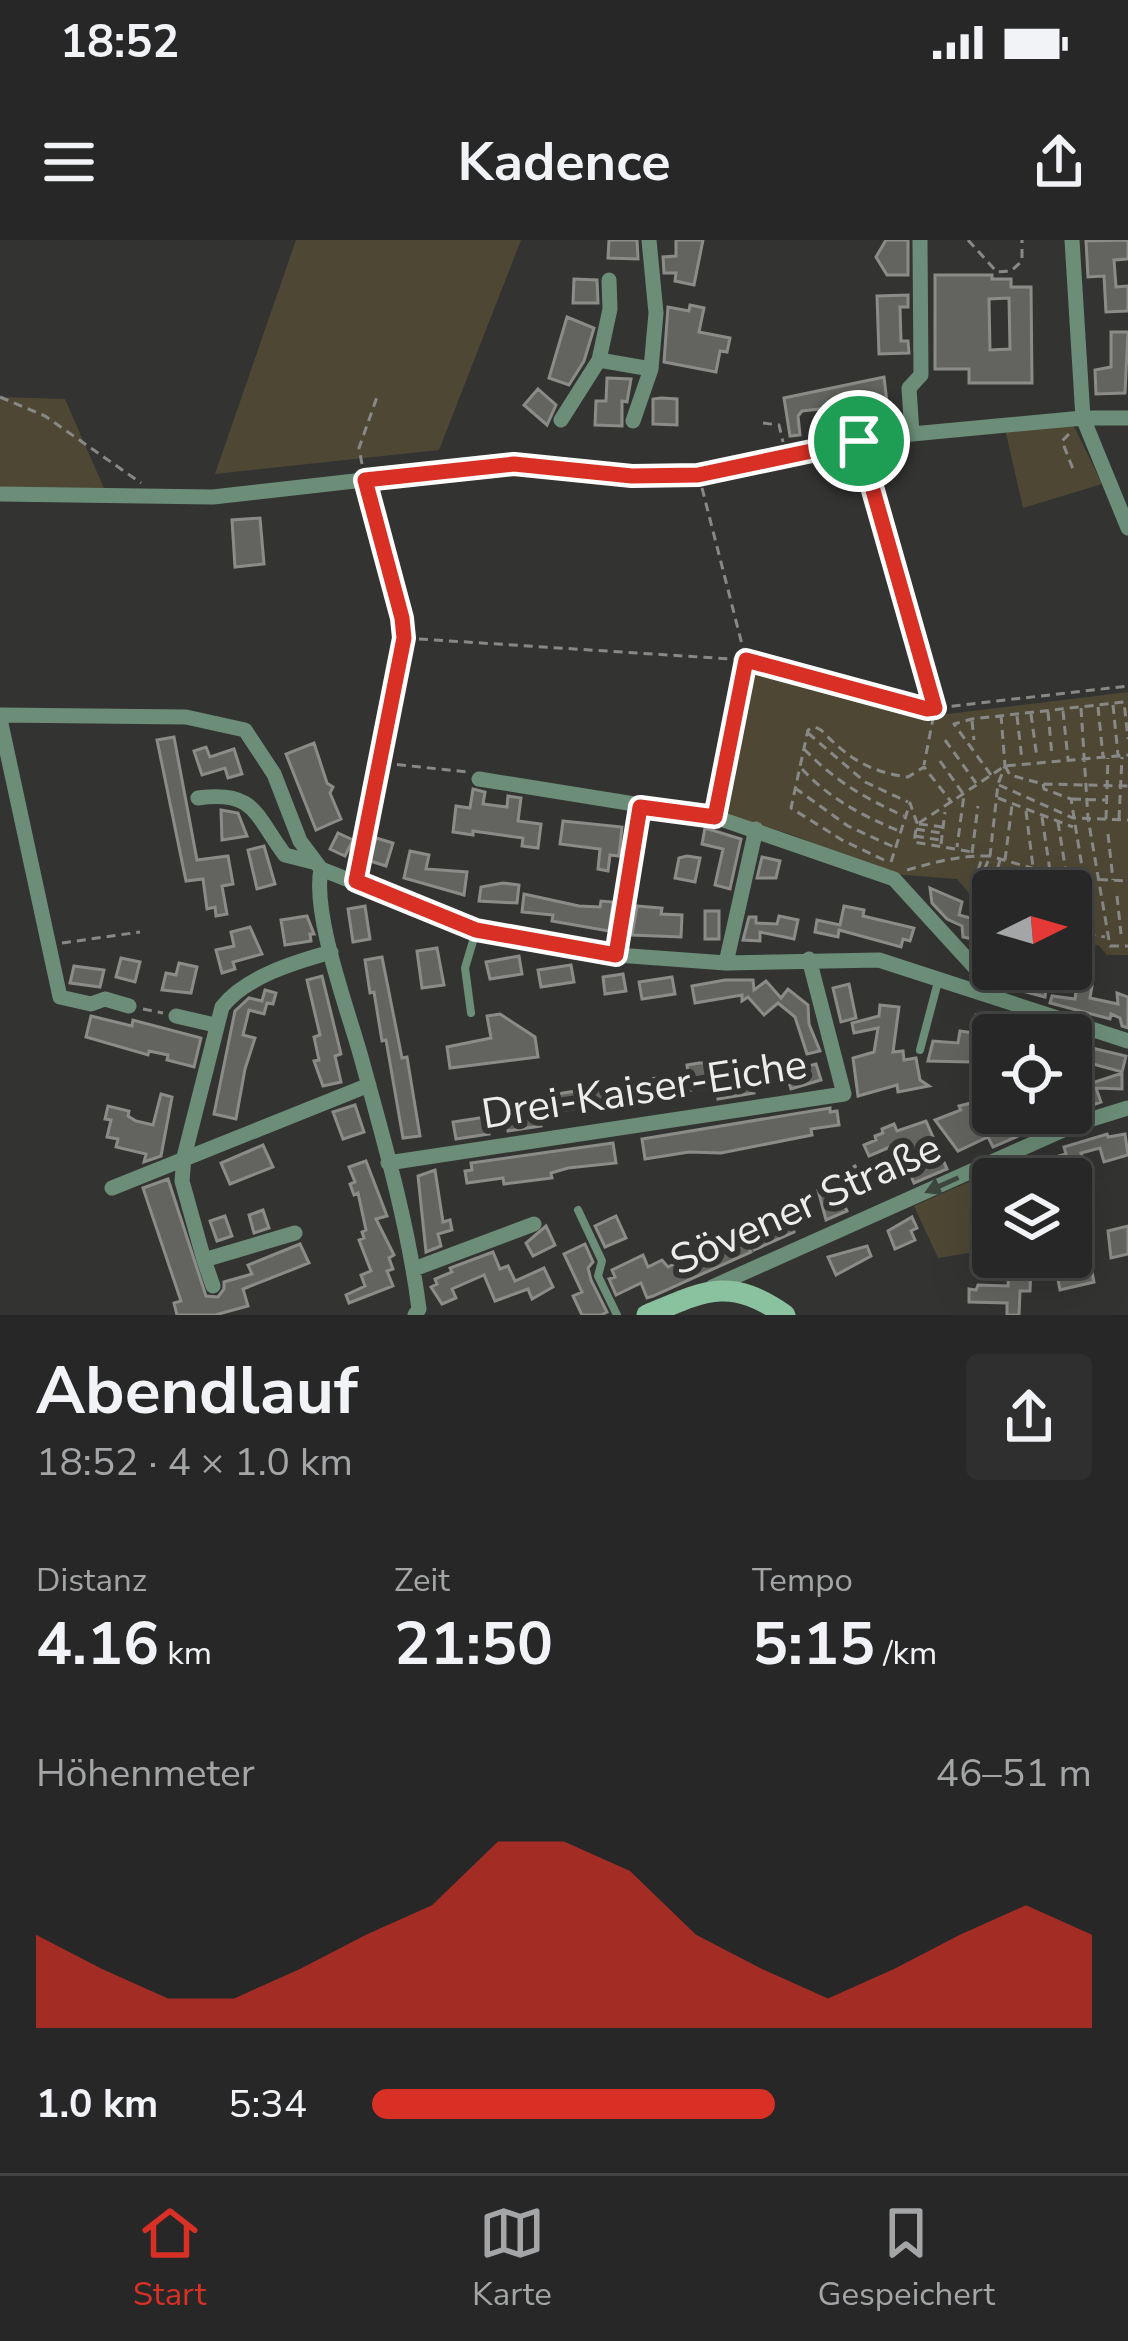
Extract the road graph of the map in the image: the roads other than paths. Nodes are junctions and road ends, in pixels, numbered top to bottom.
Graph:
1 (649, 240) edge
2 (920, 240) edge
3 (1072, 240) edge
4 (609, 280) dead end
5 (599, 360) junction
6 (651, 369) junction
7 (1128, 418) edge
8 (1084, 420) junction
9 (561, 421) dead end
10 (633, 421) dead end
11 (912, 434) junction
12 (0, 494) edge
13 (1128, 528) edge
14 (0, 717) edge
15 (479, 779) road end
16 (198, 798) dead end
17 (640, 807) junction
18 (756, 829) junction
19 (317, 865) junction
20 (476, 930) junction
21 (331, 952) junction
22 (616, 955) junction
23 (809, 959) junction
24 (726, 963) junction
25 (939, 977) junction
26 (1001, 997) junction
27 (129, 1006) road end
28 (471, 1013) dead end
29 (176, 1016) road end
30 (215, 1025) junction
31 (1128, 1041) edge
32 (920, 1050) dead end
33 (369, 1085) junction
34 (1128, 1108) edge
35 (184, 1157) junction
36 (388, 1163) junction
37 (112, 1187) dead end
38 (578, 1210) dead end
39 (534, 1224) dead end
40 (295, 1233) dead end
41 (204, 1260) junction
42 (414, 1269) junction
43 (213, 1286) dead end
44 (708, 1289) junction
45 (416, 1315) edge
46 (616, 1315) edge
47 (647, 1315) edge
48 (785, 1315) edge

1 - 6 street
2 - 11 street
3 - 8 street
4 - 5 street
5 - 6 street
5 - 9 street
6 - 10 street
7 - 8 street
8 - 11 street
8 - 13 street
11 - 12 street
14 - 19 street
14 - 27 street
15 - 17 street
16 - 19 street
17 - 18 street
17 - 22 street
18 - 24 street
18 - 26 street
19 - 20 street
19 - 21 street
20 - 22 street
20 - 28 lane
21 - 30 street
21 - 33 street
22 - 24 street
23 - 24 street
23 - 25 street
23 - 36 street, Drei-Kaiser-Eiche
25 - 26 street
25 - 32 lane
26 - 31 street
29 - 30 street
30 - 35 street
33 - 35 street
33 - 36 street
34 -> 44 street, Sövener Straße
35 - 37 street
35 - 41 street
36 - 42 street
38 - 46 lane
39 - 42 street
40 - 41 street
41 - 43 street
42 - 45 street
44 - 47 main road, Sövener Straße
44 - 48 main road

